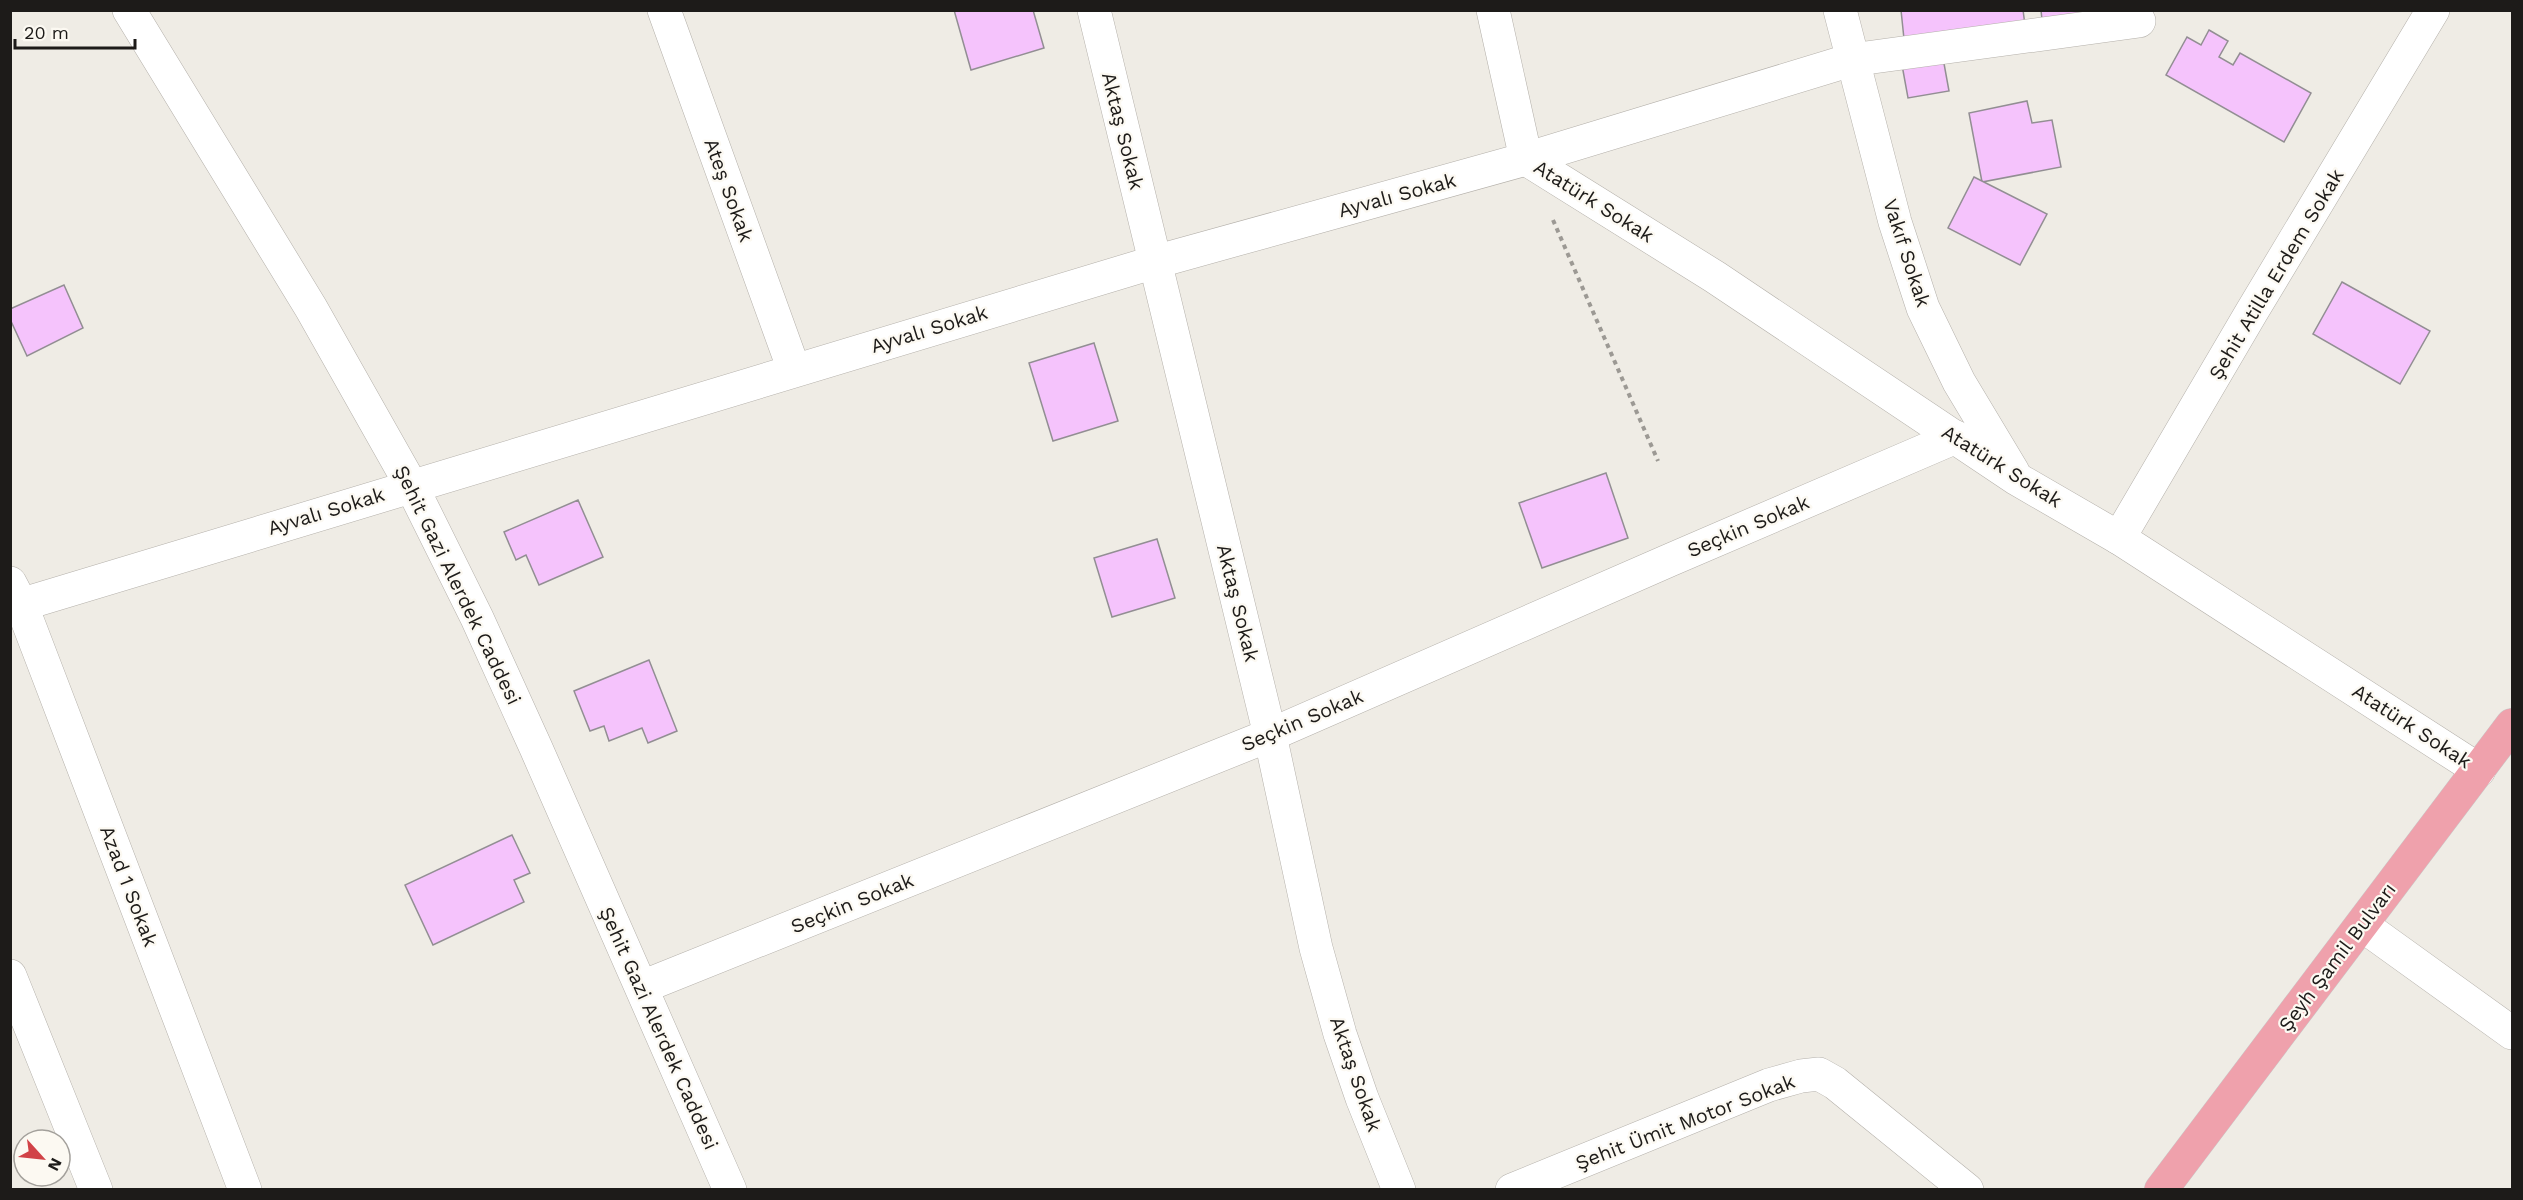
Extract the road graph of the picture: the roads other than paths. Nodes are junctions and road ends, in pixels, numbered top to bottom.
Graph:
1 (129, 10) edge
2 (664, 10) edge
3 (1094, 10) edge
4 (1493, 10) edge
5 (1840, 10) edge
6 (2433, 10) edge
7 (2139, 21) dead end
8 (1851, 60) junction
9 (1526, 159) junction
10 (1155, 262) junction
11 (794, 370) junction
12 (1956, 437) junction
13 (2017, 478) junction
14 (411, 485) junction
15 (2120, 538) junction
16 (14, 598) edge
17 (2512, 725) edge
18 (1270, 735) junction
19 (2479, 770) junction
20 (2362, 925) junction
21 (10, 976) edge
22 (642, 987) junction
23 (2512, 1033) edge
24 (96, 1190) edge
25 (245, 1190) edge
26 (730, 1190) edge
27 (1399, 1190) edge
28 (1512, 1190) edge
29 (1966, 1190) edge
30 (2161, 1190) edge

1 - 14 street, Şehit Gazi Alerdek Caddesi
2 - 11 street, Ateş Sokak
3 - 10 street, Aktaş Sokak
4 - 9 street
5 - 8 street, Vakıf Sokak
6 - 15 street, Şehit Atilla Erdem Sokak
7 - 8 street, Ayvalı Sokak
8 - 9 street, Ayvalı Sokak
8 - 13 street, Vakıf Sokak
9 - 10 street, Ayvalı Sokak
9 - 12 street, Atatürk Sokak
10 - 11 street, Ayvalı Sokak
10 - 18 street, Aktaş Sokak
11 - 14 street, Ayvalı Sokak
12 - 13 street, Atatürk Sokak
12 - 18 street, Seçkin Sokak
13 - 15 street, Atatürk Sokak
14 - 16 street, Ayvalı Sokak
14 - 22 street, Şehit Gazi Alerdek Caddesi
15 - 19 street, Atatürk Sokak
16 - 25 street, Azad 1 Sokak
17 - 19 main road, Şeyh Şamil Bulvarı
18 - 22 street, Seçkin Sokak
18 - 27 street, Aktaş Sokak
19 - 20 main road, Şeyh Şamil Bulvarı
20 - 23 street
20 - 30 main road, Şeyh Şamil Bulvarı
21 - 24 street
22 - 26 street, Şehit Gazi Alerdek Caddesi
28 - 29 street, Şehit Ümit Motor Sokak

